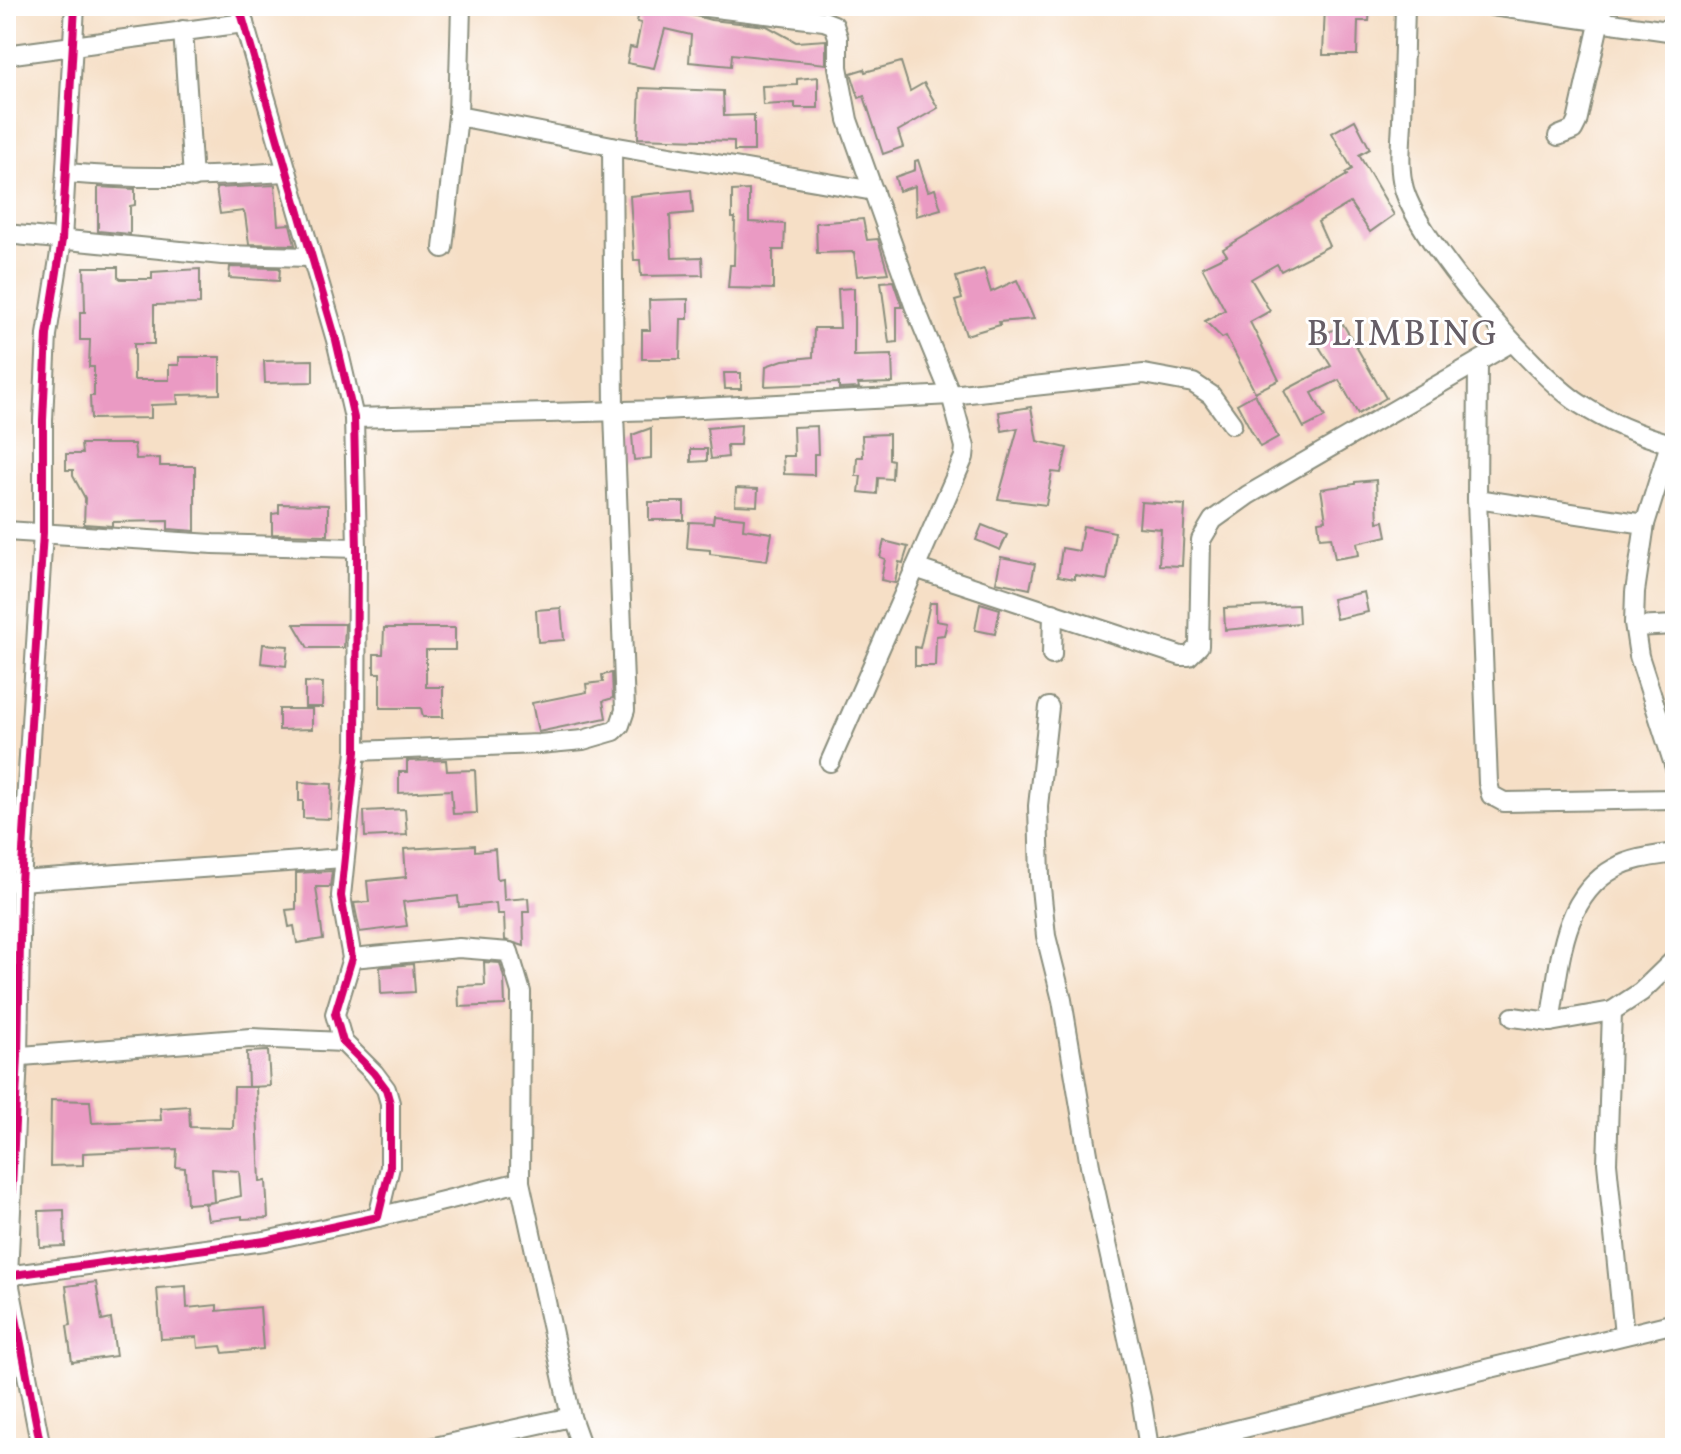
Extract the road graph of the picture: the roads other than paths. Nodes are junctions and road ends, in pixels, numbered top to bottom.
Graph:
1 (75, 6) edge
2 (461, 6) edge
3 (698, 6) edge
4 (1405, 6) edge
5 (1492, 6) edge
6 (241, 14) edge
7 (1602, 14) edge
8 (183, 30) junction
9 (1675, 32) edge
10 (72, 45) junction
11 (6, 55) edge
12 (458, 116) junction
13 (1558, 136) dead end
14 (612, 146) junction
15 (285, 172) junction
16 (67, 173) junction
17 (193, 178) junction
18 (874, 191) junction
19 (6, 234) edge
20 (62, 240) junction
21 (443, 248) dead end
22 (311, 257) junction
23 (1512, 342) junction
24 (1478, 362) junction
25 (951, 395) junction
26 (614, 412) junction
27 (354, 418) junction
28 (1232, 424) dead end
29 (1673, 444) edge
30 (1477, 499) junction
31 (1645, 524) junction
32 (6, 531) edge
33 (43, 533) junction
34 (357, 548) junction
35 (915, 568) junction
36 (1053, 613) junction
37 (1675, 625) edge
38 (1635, 627) junction
39 (1052, 655) dead end
40 (1049, 707) dead end
41 (356, 751) junction
42 (830, 762) dead end
43 (1675, 768) edge
44 (1675, 799) edge
45 (1675, 853) edge
46 (343, 858) junction
47 (14, 883) edge
48 (352, 958) junction
49 (1675, 959) edge
50 (1612, 1011) junction
51 (1513, 1017) dead end
52 (1550, 1022) junction
53 (343, 1042) junction
54 (12, 1057) edge
55 (520, 1182) junction
56 (378, 1217) junction
57 (7, 1276) edge
58 (1675, 1323) edge
59 (1624, 1335) junction
60 (571, 1417) junction
61 (41, 1448) edge
62 (430, 1448) edge
63 (582, 1448) edge
64 (1149, 1448) edge
65 (1162, 1448) edge

1 - 10 street
2 - 12 street
3 - 18 street
4 - 23 street
5 - 7 street
6 - 8 street
6 - 15 street
7 - 9 street
7 - 13 street
8 - 10 street
8 - 17 street
10 - 11 street
10 - 16 street
12 - 14 street
12 - 21 street
14 - 18 street
14 - 26 street
15 - 17 street
15 - 22 street
16 - 17 street
16 - 20 street
18 - 25 street
19 - 20 street
20 - 22 street
20 - 33 street
22 - 27 street
23 - 24 street
23 - 29 street
24 - 30 street
24 - 36 street
25 - 26 street
25 - 28 street
25 - 35 street
26 - 27 street
26 - 41 street
27 - 34 street
29 - 31 street
30 - 31 street
30 - 44 street
31 - 38 street
32 - 33 street
33 - 34 street
33 - 47 street
34 - 41 street
35 - 36 street
35 - 42 street
36 - 39 street
37 - 38 street
38 - 43 street
40 - 64 street
41 - 46 street
45 - 52 street
46 - 47 street
46 - 48 street
47 - 54 street
48 - 53 street
48 - 55 street
49 - 50 street
50 - 52 street
50 - 59 street
51 - 52 street
53 - 54 street
53 - 56 street
54 - 57 street
55 - 56 street
55 - 60 street
56 - 57 street
57 - 61 street
58 - 59 street
59 - 65 street
60 - 62 street
60 - 63 street

